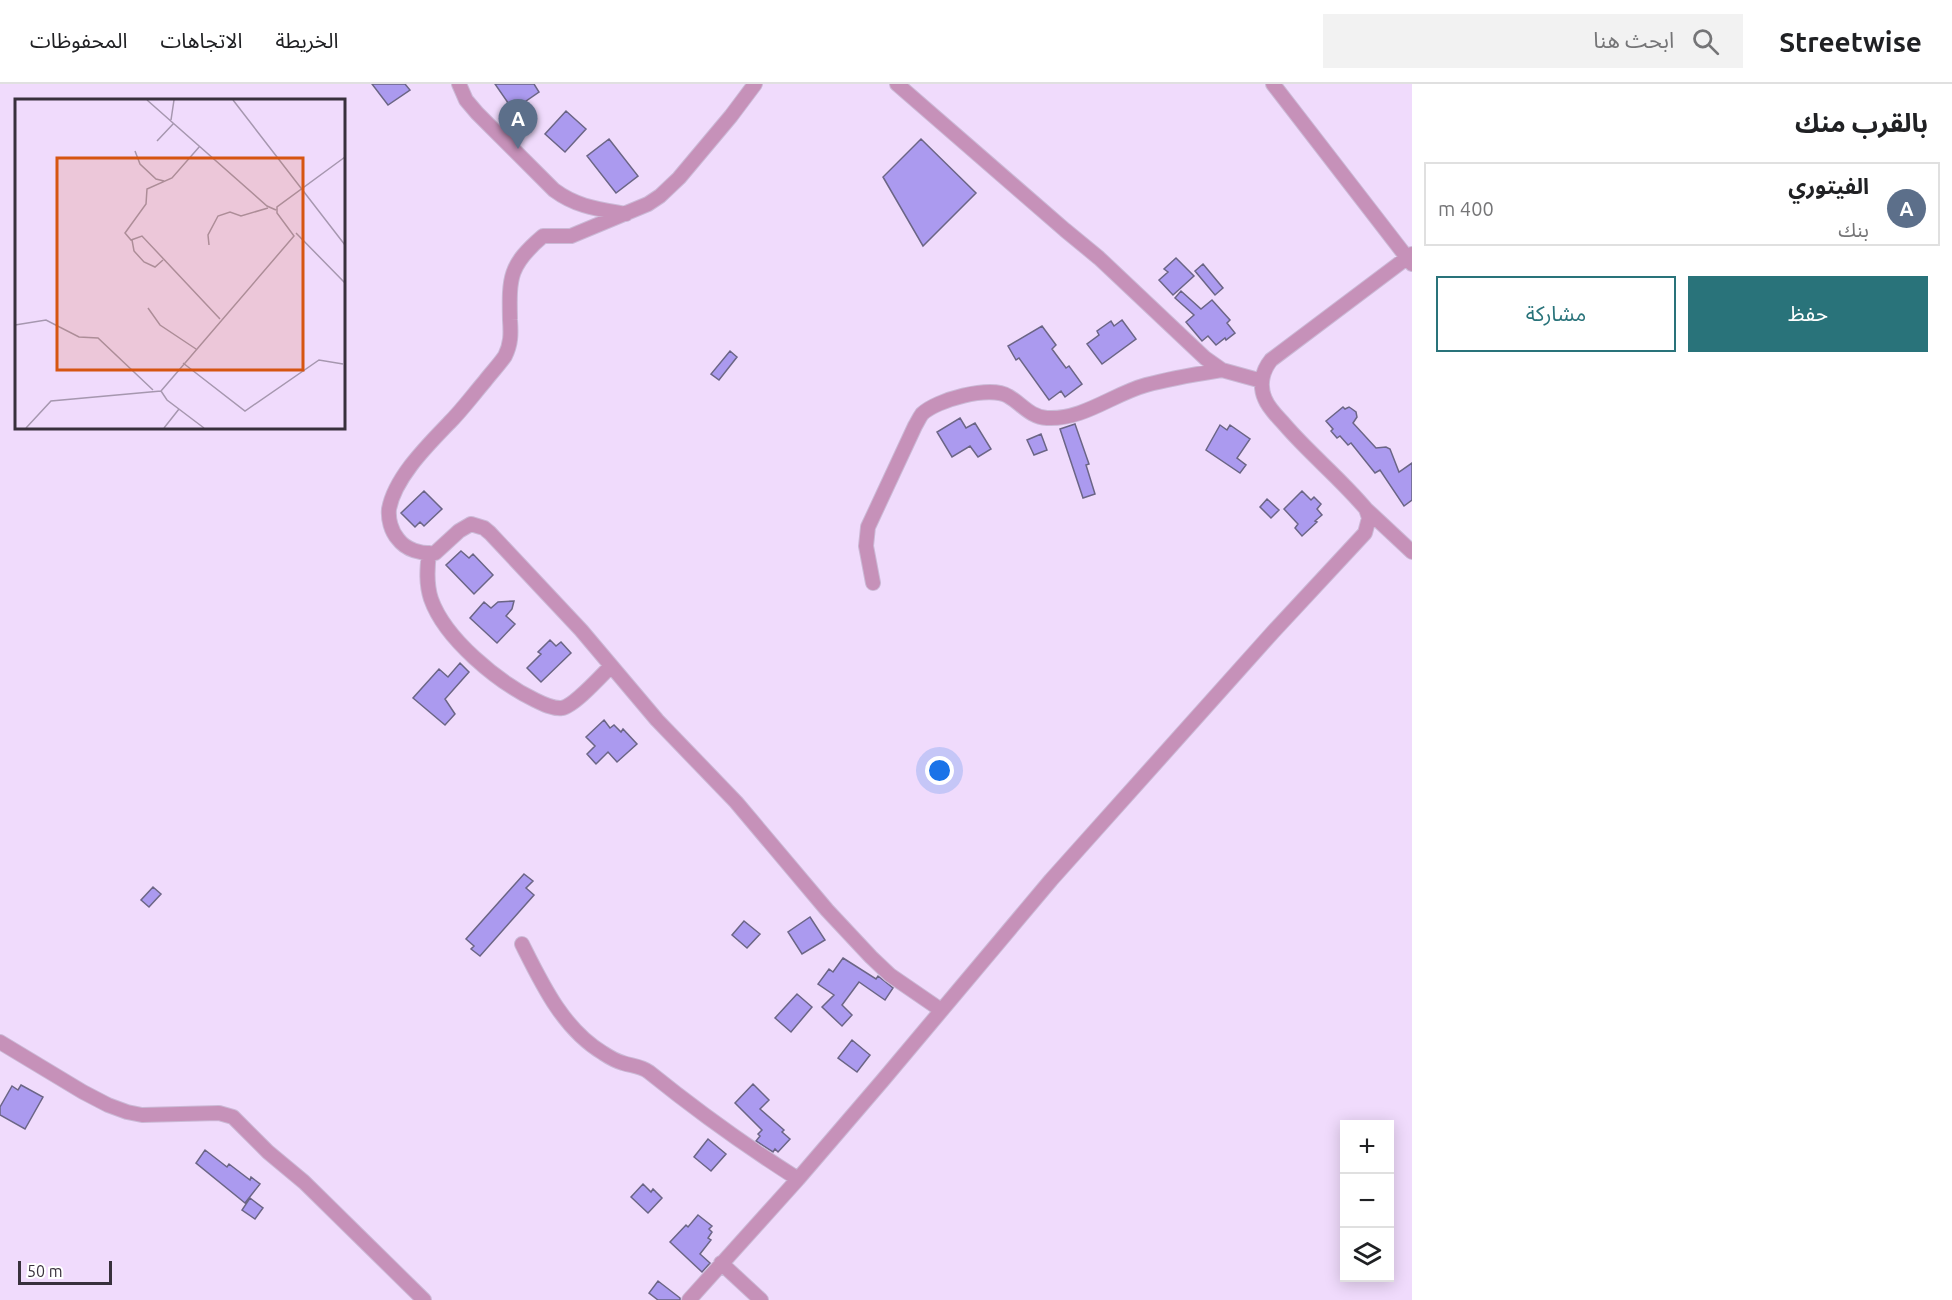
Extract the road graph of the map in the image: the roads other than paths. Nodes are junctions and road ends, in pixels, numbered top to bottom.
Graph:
1 (459, 84) edge
2 (755, 84) edge
3 (897, 84) edge
4 (1273, 84) edge
5 (626, 214) junction
6 (1410, 259) edge
7 (1222, 370) junction
8 (1262, 381) junction
9 (1366, 509) junction
10 (1412, 552) edge
11 (429, 553) junction
12 (873, 583) dead end
13 (611, 666) junction
14 (522, 944) dead end
15 (941, 1010) junction
16 (0, 1042) edge
17 (798, 1179) junction
18 (721, 1263) junction
19 (424, 1300) edge
20 (689, 1300) edge
21 (761, 1300) edge

1 - 5 street
2 - 5 street
3 - 7 street
4 - 6 street
5 - 11 street
6 - 8 street
7 - 8 street
7 - 12 street
8 - 9 street
9 - 10 street
9 - 15 street
11 - 13 street
11 - 13 street
13 - 15 street
14 - 17 street
15 - 17 street
16 - 19 street
17 - 18 street
18 - 20 street
18 - 21 street

